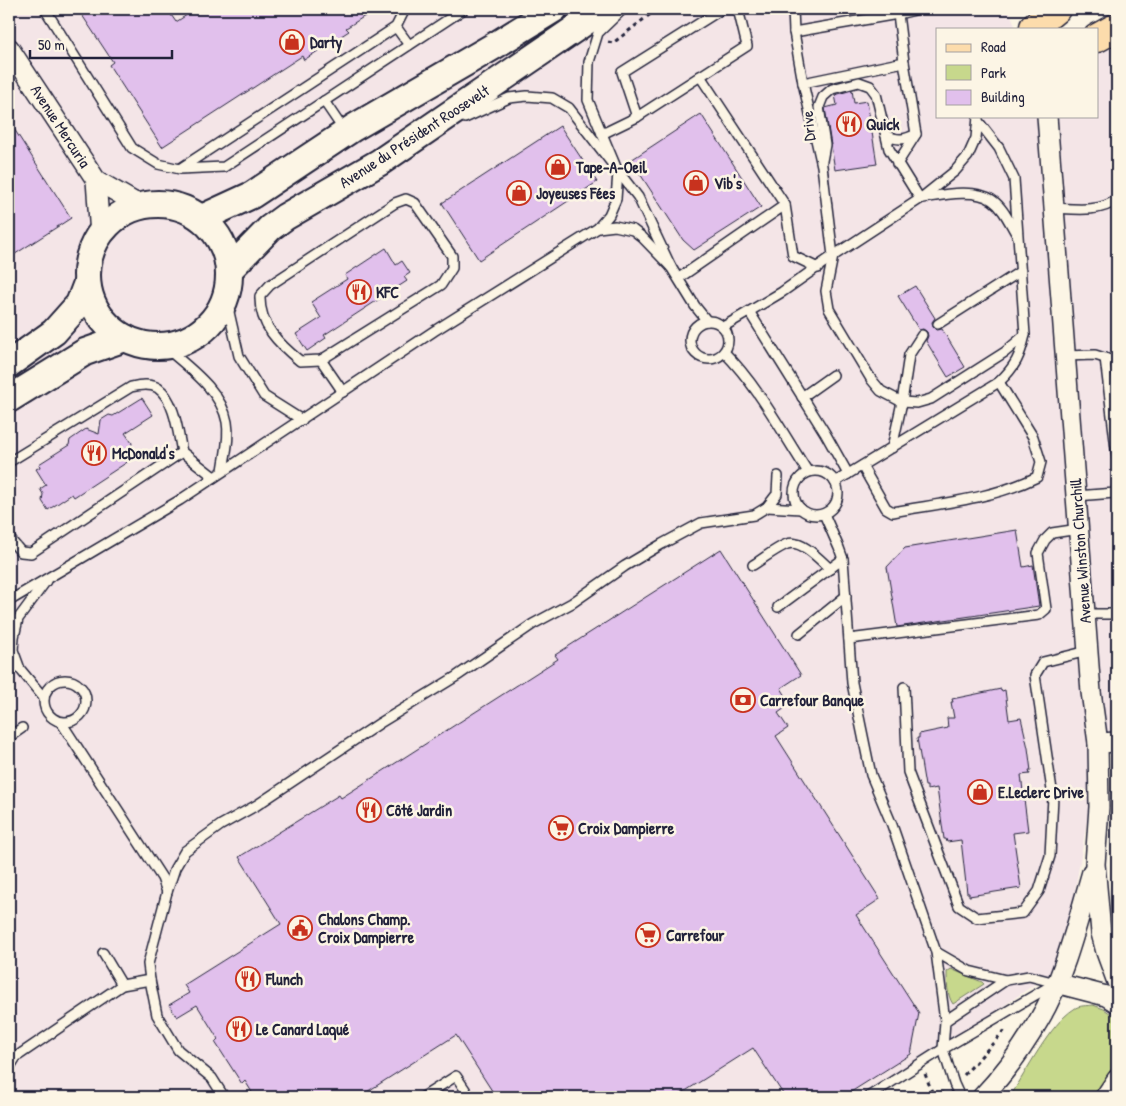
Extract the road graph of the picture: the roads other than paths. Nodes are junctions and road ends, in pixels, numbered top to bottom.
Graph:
1 (45, 9) edge
2 (405, 9) edge
3 (464, 9) edge
4 (554, 9) edge
5 (604, 9) edge
6 (623, 9) edge
7 (722, 9) edge
8 (738, 9) edge
9 (792, 9) edge
10 (919, 9) edge
11 (1056, 9) edge
12 (898, 14) junction
13 (1031, 23) edge
14 (396, 27) junction
15 (1117, 27) edge
16 (794, 32) junction
17 (1098, 37) edge
18 (409, 45) junction
19 (9, 48) edge
20 (904, 62) junction
21 (700, 76) junction
22 (804, 83) junction
23 (324, 101) junction
24 (637, 117) junction
25 (1047, 118) edge
26 (978, 119) edge
27 (345, 133) junction
28 (602, 134) junction
29 (916, 134) junction
30 (886, 135) junction
31 (380, 162) junction
32 (897, 164) junction
33 (822, 166) junction
34 (180, 168) junction
35 (618, 172) junction
36 (96, 180) junction
37 (920, 199) junction
38 (1117, 199) edge
39 (139, 205) junction
40 (786, 205) junction
41 (1054, 208) junction
42 (202, 218) junction
43 (598, 228) junction
44 (100, 235) junction
45 (1018, 237) junction
46 (833, 256) junction
47 (671, 267) junction
48 (818, 268) junction
49 (230, 269) junction
50 (1021, 271) junction
51 (679, 278) junction
52 (87, 284) junction
53 (226, 299) junction
54 (750, 312) junction
55 (707, 321) junction
56 (938, 324) dead end
57 (724, 327) junction
58 (922, 335) dead end
59 (1025, 335) junction
60 (125, 338) junction
61 (164, 346) junction
62 (724, 352) junction
63 (1065, 356) junction
64 (1106, 358) junction
65 (321, 360) junction
66 (1117, 362) edge
67 (9, 364) edge
68 (833, 375) dead end
69 (1000, 382) junction
70 (343, 392) junction
71 (802, 398) junction
72 (9, 399) edge
73 (902, 402) junction
74 (302, 420) junction
75 (892, 448) junction
76 (182, 452) junction
77 (1117, 457) edge
78 (9, 462) edge
79 (862, 466) junction
80 (223, 472) junction
81 (808, 472) junction
82 (848, 474) junction
83 (778, 476) dead end
84 (214, 477) junction
85 (836, 482) junction
86 (1117, 488) edge
87 (1076, 496) junction
88 (767, 508) junction
89 (801, 509) junction
90 (824, 514) junction
91 (1079, 529) junction
92 (9, 538) edge
93 (843, 560) junction
94 (753, 565) dead end
95 (830, 569) junction
96 (48, 578) junction
97 (846, 596) junction
98 (9, 601) edge
99 (778, 607) dead end
100 (1085, 614) junction
101 (1117, 614) edge
102 (800, 634) dead end
103 (849, 639) junction
104 (1088, 651) junction
105 (904, 688) dead end
106 (44, 698) junction
107 (61, 722) junction
108 (22, 728) dead end
109 (9, 737) edge
110 (1117, 742) edge
111 (1098, 743) junction
112 (1095, 864) junction
113 (167, 892) junction
114 (936, 952) junction
115 (103, 953) dead end
116 (150, 980) junction
117 (1006, 980) junction
118 (1117, 982) edge
119 (1056, 983) junction
120 (122, 985) junction
121 (1117, 1003) edge
122 (946, 1021) junction
123 (943, 1049) junction
124 (12, 1056) edge
125 (9, 1068) edge
126 (1117, 1080) edge
127 (224, 1097) edge
128 (422, 1097) edge
129 (470, 1097) edge
130 (868, 1097) edge
131 (960, 1097) edge
132 (982, 1097) edge
133 (1105, 1097) edge

1 - 34 lane
2 - 14 lane
3 - 18 lane
4 - 27 main road, Avenue du Président Roosevelt
5 - 31 main road, Avenue du Président Roosevelt
6 - 28 lane
7 - 24 lane
8 - 21 lane
9 - 16 lane
10 - 12 lane
11 - 13 main road
12 - 16 lane
12 - 20 lane
14 - 18 lane
14 - 34 lane
15 - 17 main road
16 - 22 lane
18 - 23 lane
19 - 36 street, Avenue Mercuria
20 - 22 lane
20 - 29 lane
21 - 24 lane
21 - 40 lane
22 - 33 lane
23 - 27 lane
23 - 34 lane
24 - 28 lane
25 - 41 street, Avenue Winston Churchill
26 - 37 lane
26 - 45 lane
27 - 42 main road, Avenue du Président Roosevelt
28 - 35 lane
29 - 30 lane
29 - 32 lane
30 - 32 lane
30 - 33 lane, Drive
31 - 35 lane
31 - 49 main road, Avenue du Président Roosevelt
32 - 37 lane
33 - 46 lane
35 - 43 lane
35 - 47 lane
36 - 39 street, Avenue Mercuria
36 - 44 street, Avenue Mercuria
37 - 45 lane
37 - 46 lane
38 - 41 lane
39 - 42 main road
39 - 44 main road
40 - 48 lane
40 - 51 lane
41 - 63 street, Avenue Winston Churchill
42 - 49 main road
43 - 47 lane
43 - 70 lane
44 - 52 main road
45 - 50 lane
46 - 48 lane
46 - 73 lane
47 - 51 lane
48 - 54 lane
49 - 53 main road
50 - 56 lane
50 - 59 lane
51 - 55 lane
52 - 60 main road
52 - 67 main road
53 - 61 main road
53 - 74 lane
54 - 57 lane
54 - 71 lane
55 - 57 lane
55 - 62 lane
57 - 62 lane
58 - 73 lane
59 - 69 lane
59 - 73 lane
60 - 61 main road
60 - 72 main road
61 - 80 lane
62 - 81 lane
63 - 64 lane
63 - 87 street, Avenue Winston Churchill
64 - 66 lane
64 - 77 lane
65 - 65 lane
65 - 70 lane
68 - 71 lane
69 - 75 lane
69 - 79 lane
70 - 74 lane
71 - 82 lane
73 - 75 lane
74 - 80 lane
75 - 79 lane
76 - 78 lane
76 - 84 lane
76 - 92 lane
79 - 82 lane
80 - 84 lane
81 - 85 lane
81 - 89 lane
82 - 85 lane
83 - 88 lane
84 - 96 lane
85 - 90 lane
86 - 87 lane
87 - 91 street, Avenue Winston Churchill
88 - 89 lane
88 - 113 lane
89 - 90 lane
90 - 93 lane
91 - 100 street, Avenue Winston Churchill
91 - 103 lane
93 - 95 lane
93 - 97 lane
94 - 95 lane
95 - 99 lane
96 - 98 lane
96 - 106 lane
97 - 102 lane
97 - 103 lane
100 - 101 lane
100 - 104 street, Avenue Winston Churchill
103 - 114 lane
104 - 105 lane
104 - 111 street, Avenue Winston Churchill
106 - 107 lane
106 - 107 lane
107 - 113 lane
108 - 109 lane
110 - 111 street
111 - 112 street, Avenue Winston Churchill
112 - 118 street, Avenue Winston Churchill
112 - 119 street
113 - 116 lane
114 - 117 lane
114 - 122 lane
115 - 120 lane
116 - 120 lane
116 - 127 lane
117 - 119 lane
117 - 122 lane
119 - 121 street
119 - 123 lane
119 - 132 street
120 - 124 lane
122 - 123 lane
123 - 130 lane
123 - 131 lane
124 - 125 lane
126 - 133 street
128 - 129 lane

